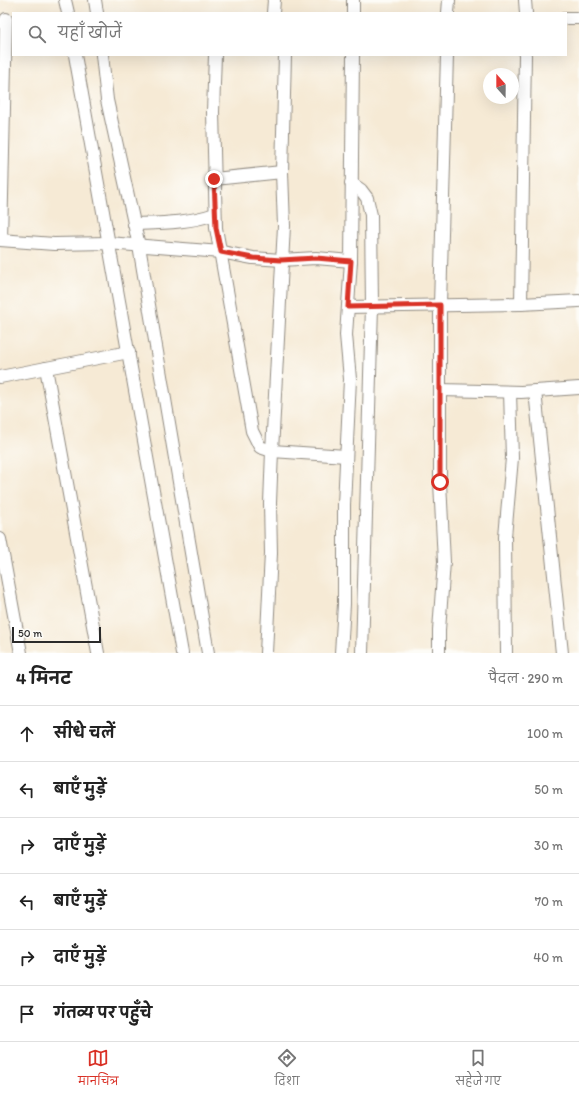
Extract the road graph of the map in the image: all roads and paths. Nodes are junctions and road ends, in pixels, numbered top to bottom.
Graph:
1 (66, 0) edge
2 (95, 0) edge
3 (274, 0) edge
4 (353, 0) edge
5 (449, 0) edge
6 (525, 0) edge
7 (68, 12) edge
8 (97, 12) edge
9 (273, 12) edge
10 (353, 12) edge
11 (448, 12) edge
12 (526, 12) edge
13 (567, 18) edge
14 (579, 18) edge
15 (6, 19) edge
16 (76, 56) edge
17 (102, 56) edge
18 (215, 56) edge
19 (285, 56) edge
20 (353, 56) edge
21 (447, 56) edge
22 (525, 56) edge
23 (282, 172) junction
24 (214, 179) junction
25 (351, 183) junction
26 (215, 214) junction
27 (134, 224) junction
28 (0, 240) edge
29 (108, 243) junction
30 (139, 246) junction
31 (221, 252) junction
32 (281, 260) junction
33 (351, 261) junction
34 (579, 301) edge
35 (521, 304) junction
36 (440, 305) junction
37 (372, 306) junction
38 (348, 307) junction
39 (129, 352) junction
40 (46, 368) junction
41 (0, 377) edge
42 (579, 388) edge
43 (440, 390) junction
44 (535, 391) junction
45 (510, 392) junction
46 (272, 451) junction
47 (346, 456) junction
48 (0, 539) edge
49 (21, 653) edge
50 (98, 653) edge
51 (182, 653) edge
52 (208, 653) edge
53 (266, 653) edge
54 (341, 653) edge
55 (362, 653) edge
56 (439, 653) edge
57 (506, 653) edge
58 (562, 653) edge

1 - 7 street
2 - 8 street
3 - 9 street
4 - 10 street
5 - 11 street
6 - 12 street
13 - 14 street
15 - 28 street
16 - 29 street
17 - 27 street
18 - 24 street
19 - 23 street
20 - 25 street
21 - 36 street
22 - 35 street
23 - 24 street
23 - 32 street
24 - 26 street
25 - 33 street
25 - 37 street
26 - 27 street
26 - 31 street
27 - 30 street
28 - 29 street
29 - 30 street
29 - 39 street
30 - 31 street
30 - 52 street
31 - 32 street
31 - 46 street
32 - 33 street
32 - 46 street
33 - 38 street
34 - 35 street
35 - 36 street
36 - 37 street
36 - 43 street
37 - 38 street
37 - 55 street
38 - 47 street
39 - 40 street
39 - 51 street
40 - 41 street
40 - 50 street
42 - 44 street
43 - 45 street
43 - 56 street
44 - 45 street
44 - 58 street
45 - 57 street
46 - 47 street
46 - 53 street
47 - 54 street
48 - 49 street

